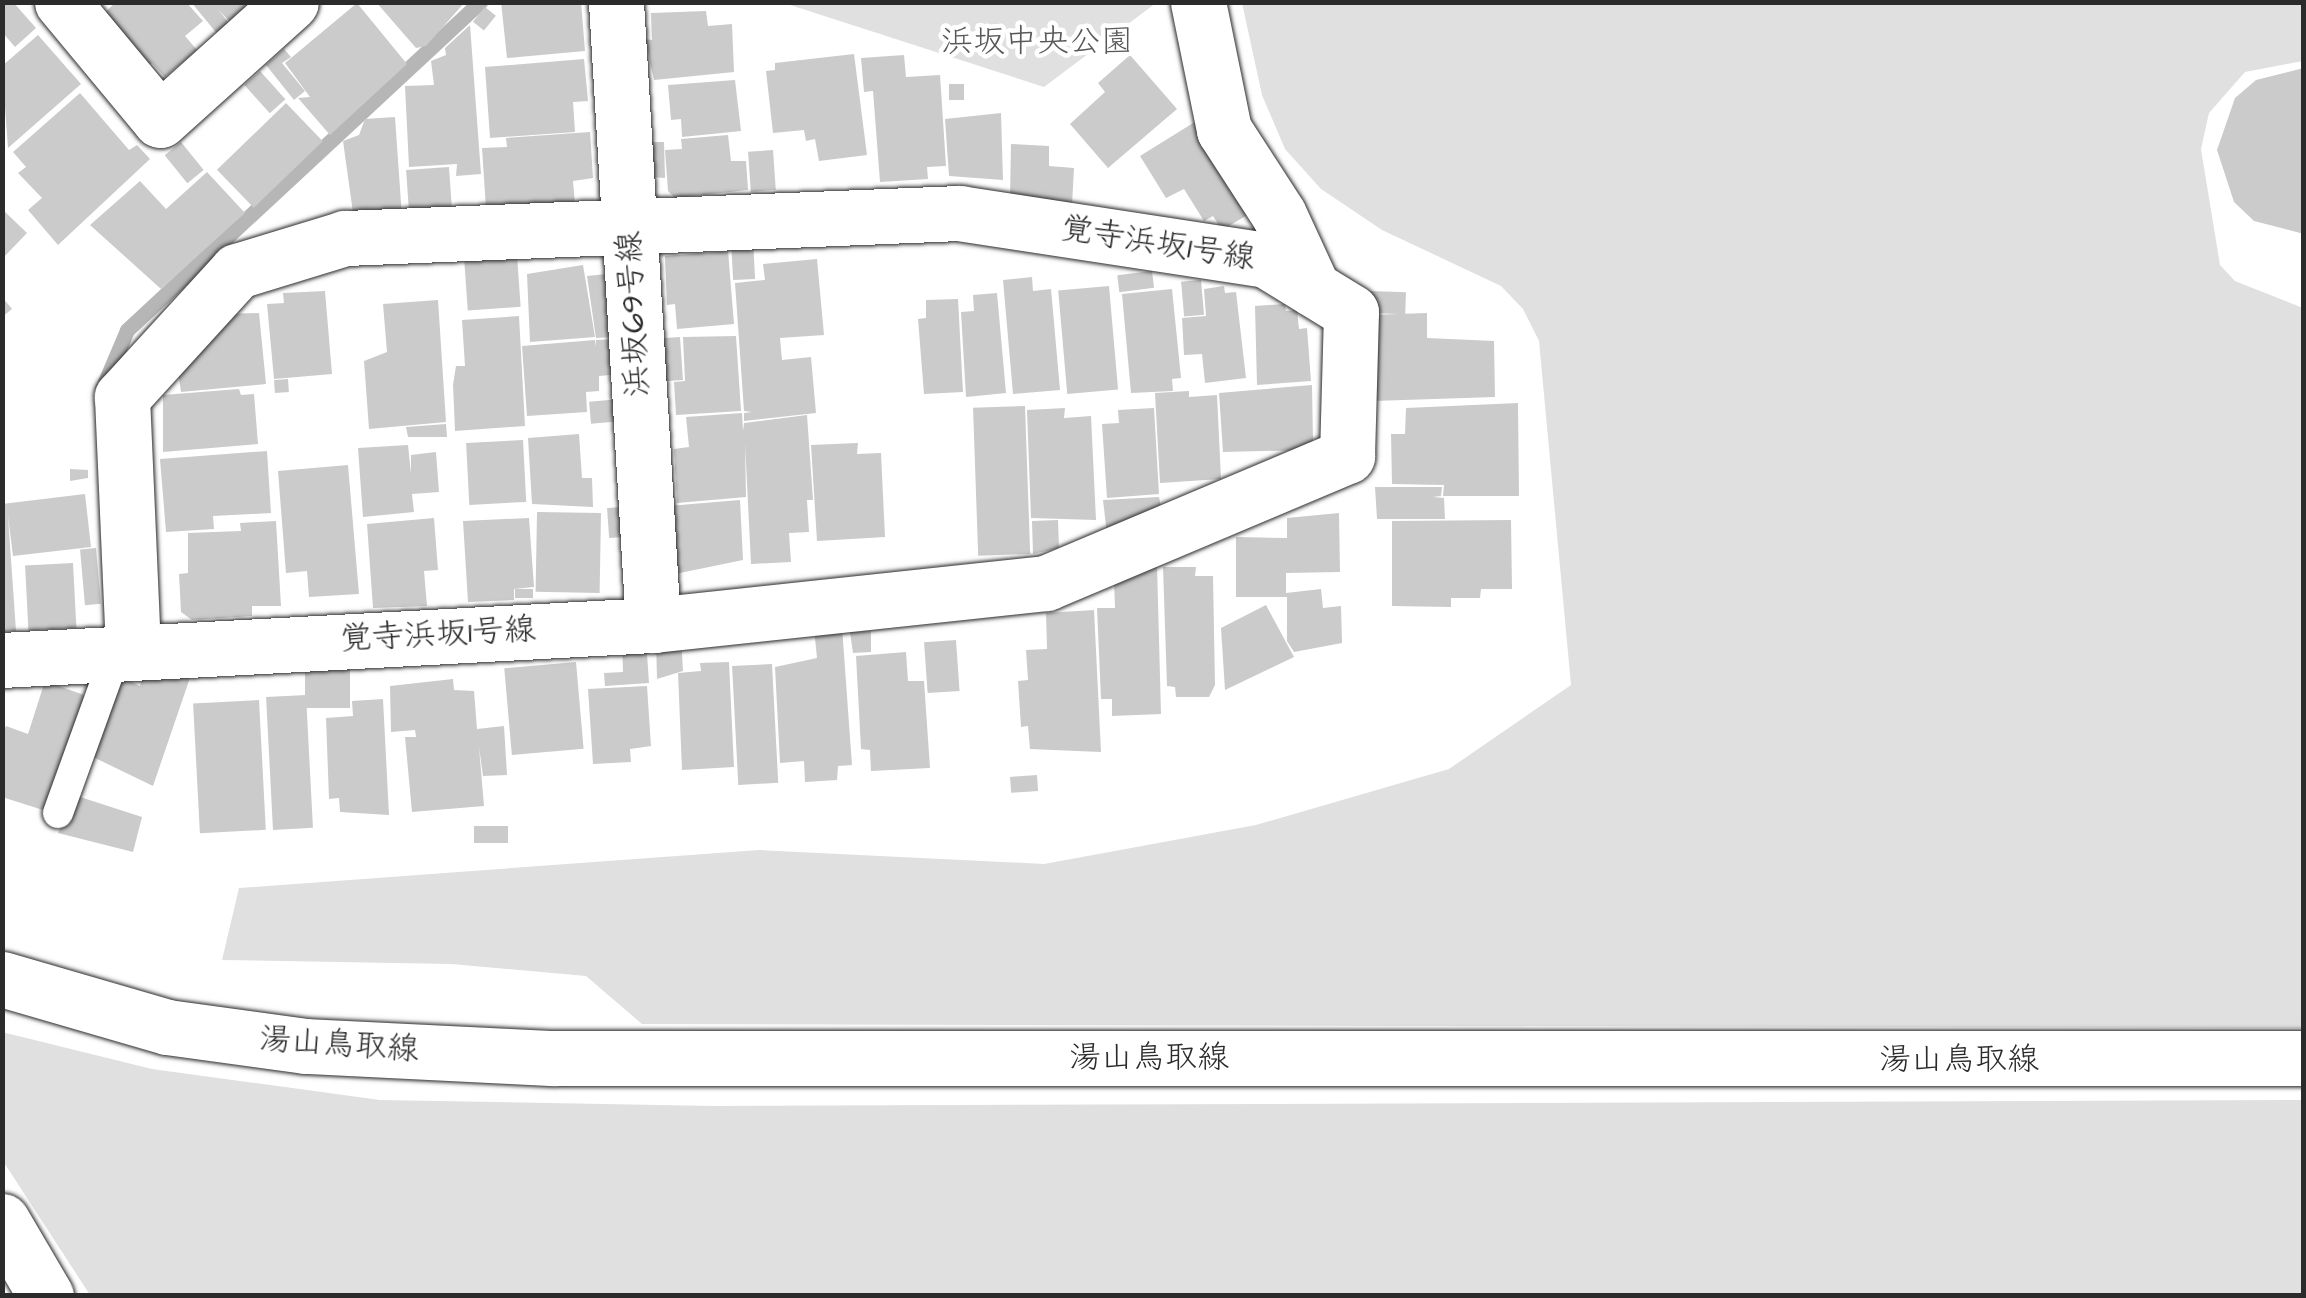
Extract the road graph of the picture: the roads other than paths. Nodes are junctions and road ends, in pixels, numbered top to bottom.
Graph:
1 (62, 2) edge
2 (292, 2) edge
3 (616, 2) edge
4 (1198, 2) edge
5 (629, 228) junction
6 (1314, 289) junction
7 (653, 625) junction
8 (124, 653) junction
9 (2, 660) edge
10 (58, 813) dead end
11 (2, 978) edge
12 (2304, 1058) edge
13 (2, 1221) edge
14 (46, 1296) edge

1 - 2 street
3 - 5 street, 浜坂69号線
4 - 6 street
5 - 6 street, 覚寺浜坂1号線
5 - 7 street, 浜坂69号線
5 - 8 street, 覚寺浜坂1号線
6 - 7 street, 覚寺浜坂1号線
7 - 8 street, 覚寺浜坂1号線
8 - 9 street, 覚寺浜坂1号線
8 - 10 lane
11 - 12 street, 湯山鳥取線
13 - 14 street

